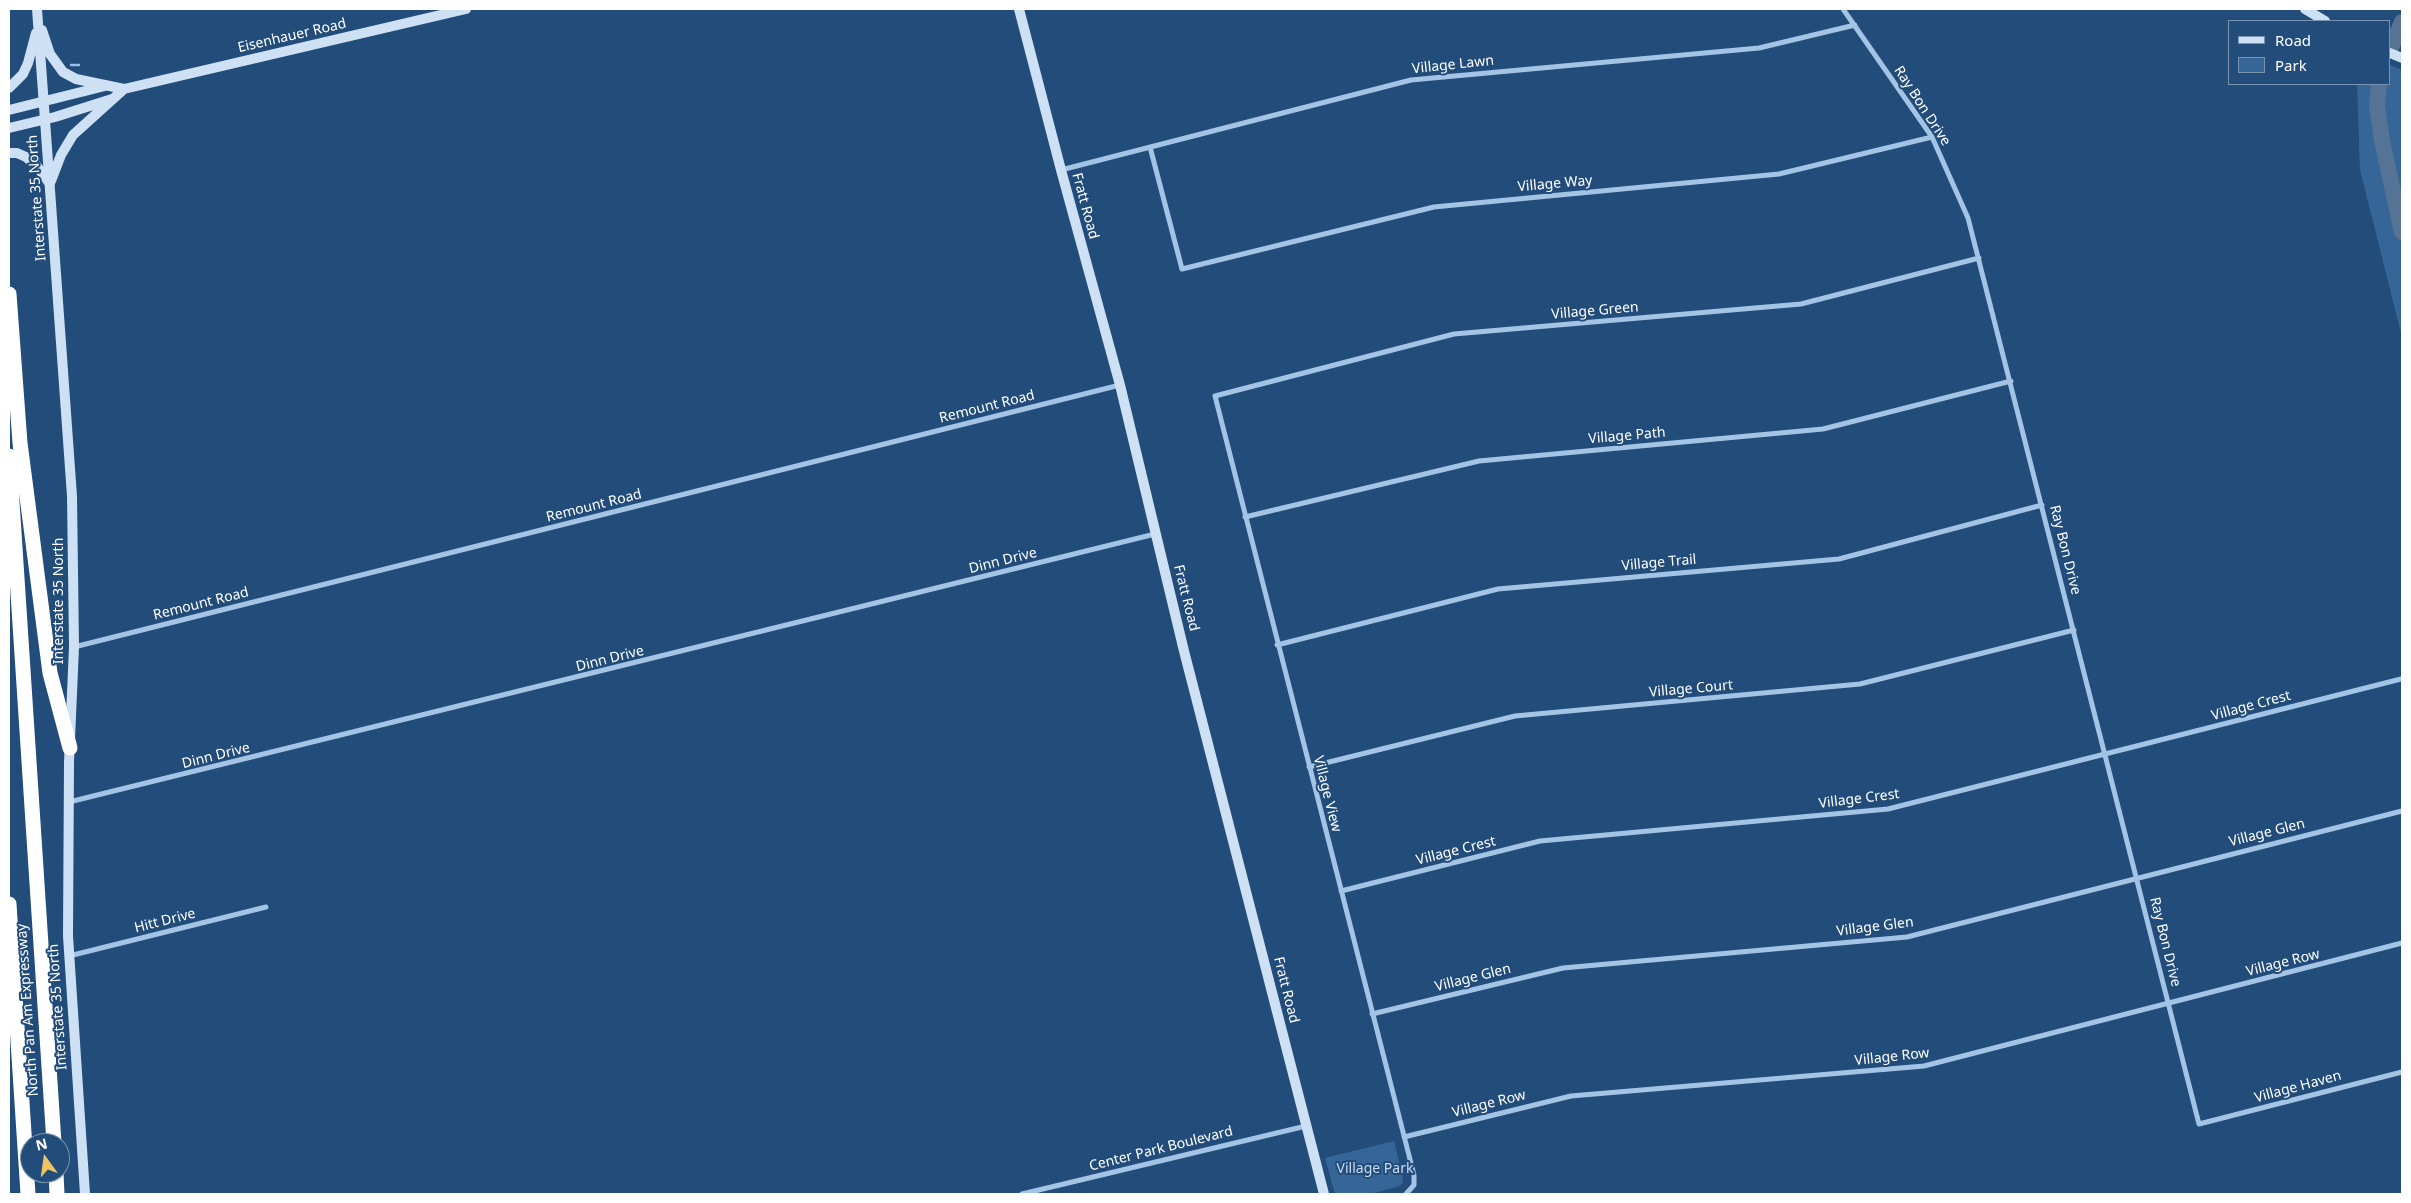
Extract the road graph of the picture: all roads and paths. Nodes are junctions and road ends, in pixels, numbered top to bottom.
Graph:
1 (38, 9) edge
2 (466, 9) edge
3 (1019, 9) edge
4 (1843, 9) edge
5 (2305, 9) edge
6 (2323, 20) edge
7 (38, 22) junction
8 (1855, 25) junction
9 (108, 86) junction
10 (9, 88) edge
11 (124, 89) junction
12 (116, 98) junction
13 (44, 101) junction
14 (9, 110) edge
15 (44, 119) junction
16 (9, 128) edge
17 (1932, 137) junction
18 (1150, 147) junction
19 (9, 153) edge
20 (1061, 170) junction
21 (50, 184) junction
22 (1979, 258) junction
23 (9, 294) edge
24 (2011, 381) junction
25 (1120, 385) junction
26 (1214, 396) joint
27 (9, 456) edge
28 (2042, 505) junction
29 (1245, 517) junction
30 (1155, 534) junction
31 (2074, 630) junction
32 (1277, 645) junction
33 (74, 647) junction
34 (2401, 679) dead end
35 (70, 748) junction
36 (2106, 756) junction
37 (1309, 767) junction
38 (68, 802) junction
39 (2402, 811) edge
40 (2137, 878) junction
41 (1341, 891) junction
42 (9, 904) edge
43 (266, 907) dead end
44 (2402, 944) edge
45 (70, 956) junction
46 (2169, 1004) junction
47 (1372, 1014) junction
48 (2402, 1072) edge
49 (2199, 1124) joint
50 (1306, 1126) junction
51 (53, 1133) edge
52 (1404, 1137) junction
53 (28, 1194) edge
54 (85, 1194) edge
55 (1022, 1194) edge
56 (1324, 1194) edge
57 (1406, 1194) edge

1 - 7 main road, Interstate 35 North
2 - 11 main road, Eisenhauer Road
3 - 20 main road, Fratt Road
4 - 8 street, Ray Bon Drive
5 - 6 main road
7 - 9 main road
7 - 10 main road
7 - 13 main road, Interstate 35 North
8 - 17 street, Ray Bon Drive
8 - 18 street, Village Lawn
9 - 11 main road, Eisenhauer Road
9 - 13 main road, Eisenhauer Road
11 - 12 main road
12 - 15 main road
12 - 21 main road
13 - 14 main road, Eisenhauer Road
13 - 15 main road, Interstate 35 North
15 - 16 main road
15 - 21 main road, Interstate 35 North
17 - 18 street, Village Way
17 - 22 street, Ray Bon Drive
18 - 20 street, Village Lawn
19 - 21 main road
20 - 25 main road, Fratt Road
21 - 33 main road, Interstate 35 North
22 - 24 street, Ray Bon Drive
22 - 26 street, Village Green
23 - 35 highway
24 - 28 street, Ray Bon Drive
24 - 29 street, Village Path
25 - 30 main road, Fratt Road
25 - 33 street, Remount Road
26 - 29 street, Village View
27 - 51 highway, North Pan Am Expressway
28 - 31 street, Ray Bon Drive
28 - 32 street, Village Trail
29 - 32 street, Village View
30 - 38 street, Dinn Drive
30 - 50 main road, Fratt Road
31 - 36 street, Ray Bon Drive
31 - 37 street, Village Court
32 - 37 street, Village View
33 - 35 main road, Interstate 35 North
34 - 36 street, Village Crest
35 - 38 main road, Interstate 35 North
36 - 40 street, Ray Bon Drive
36 - 41 street, Village Crest
37 - 41 street, Village View
38 - 45 main road, Interstate 35 North
39 - 40 street, Village Glen
40 - 46 street, Ray Bon Drive
40 - 47 street, Village Glen
41 - 47 street, Village View
42 - 53 highway, North Pan Am Expressway
43 - 45 street, Hitt Drive
44 - 46 street, Village Row
45 - 54 main road, Interstate 35 North
46 - 49 street, Ray Bon Drive
46 - 52 street, Village Row
47 - 52 street, Village View
48 - 49 street, Village Haven
50 - 55 street, Center Park Boulevard
50 - 56 main road, Fratt Road
52 - 57 street, Village View

